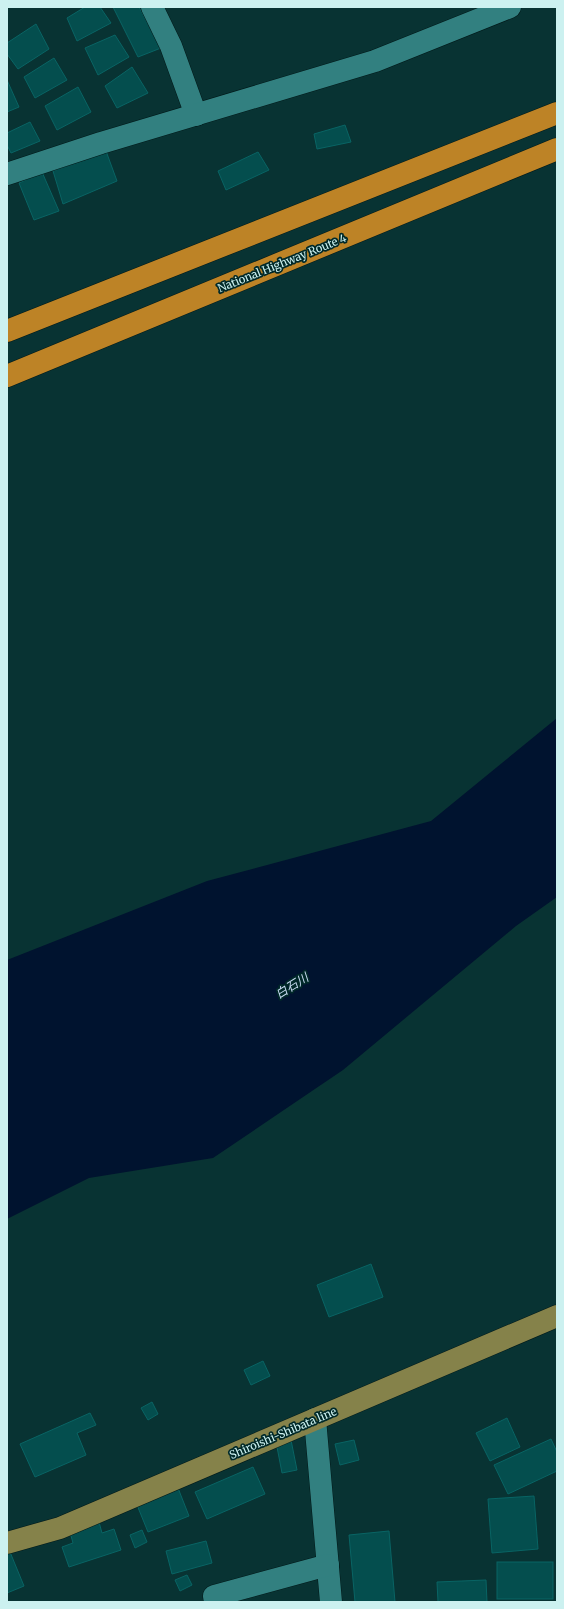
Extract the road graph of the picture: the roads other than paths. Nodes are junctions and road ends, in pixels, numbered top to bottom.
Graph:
1 (152, 7) edge
2 (510, 7) edge
3 (557, 113) edge
4 (196, 115) junction
5 (557, 149) edge
6 (7, 174) edge
7 (7, 331) edge
8 (7, 376) edge
9 (557, 1316) edge
10 (315, 1419) junction
11 (7, 1543) edge
12 (328, 1565) junction
13 (214, 1602) edge
14 (331, 1602) edge

1 - 4 street
2 - 4 street
3 - 7 highway
4 - 6 street
5 - 8 highway, National Highway Route 4
9 - 10 main road, Shiroishi-Shibata line
10 - 11 main road, Shiroishi-Shibata line
10 - 12 street
12 - 13 street
12 - 14 street

